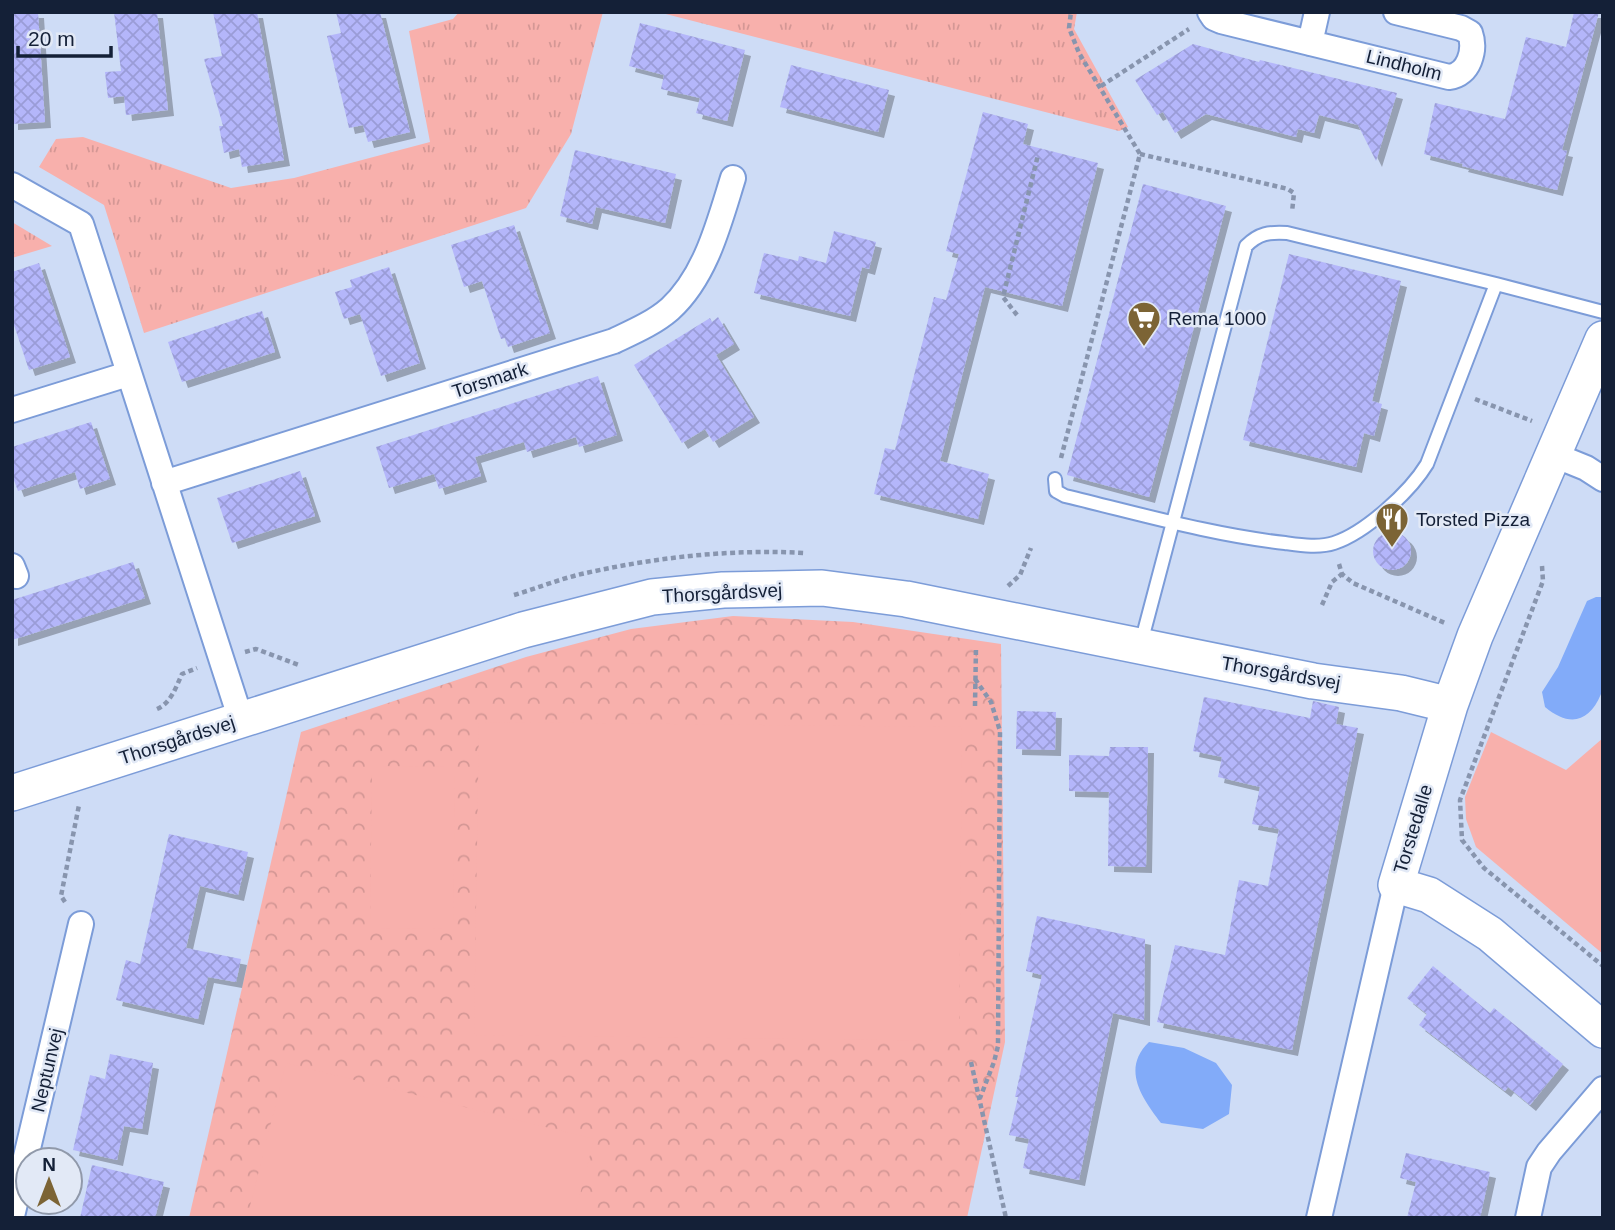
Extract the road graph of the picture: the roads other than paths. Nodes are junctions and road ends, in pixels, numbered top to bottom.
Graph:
1 (1317, 12) edge
2 (1396, 12) edge
3 (1210, 13) edge
4 (1310, 43) junction
5 (733, 178) dead end
6 (12, 185) edge
7 (1496, 284) junction
8 (1603, 312) edge
9 (1603, 339) edge
10 (128, 374) junction
11 (12, 410) edge
12 (1558, 444) junction
13 (1055, 479) road end
14 (1603, 479) edge
15 (164, 483) junction
16 (1172, 522) junction
17 (1140, 647) junction
18 (1450, 705) junction
19 (241, 720) junction
20 (12, 793) edge
21 (1396, 885) junction
22 (81, 923) road end
23 (1603, 1030) edge
24 (1603, 1089) edge
25 (12, 1216) edge
26 (1319, 1218) edge
27 (1528, 1218) edge

1 - 4 street
2 - 4 street, Lindholm
3 - 4 street, Lindholm
5 - 15 street, Torsmark
6 - 10 street
7 - 8 lane
7 - 16 lane
7 - 16 lane
9 - 12 street, Torstedalle
10 - 11 street
10 - 15 street
12 - 14 street
12 - 18 street, Torstedalle
13 - 16 lane
15 - 19 street
16 - 17 lane
17 - 18 street, Thorsgårdsvej
17 - 19 street, Thorsgårdsvej
18 - 21 street, Torstedalle
19 - 20 street, Thorsgårdsvej
21 - 23 street
21 - 26 street, Torstedalle
22 - 25 street, Neptunvej
24 - 27 street

